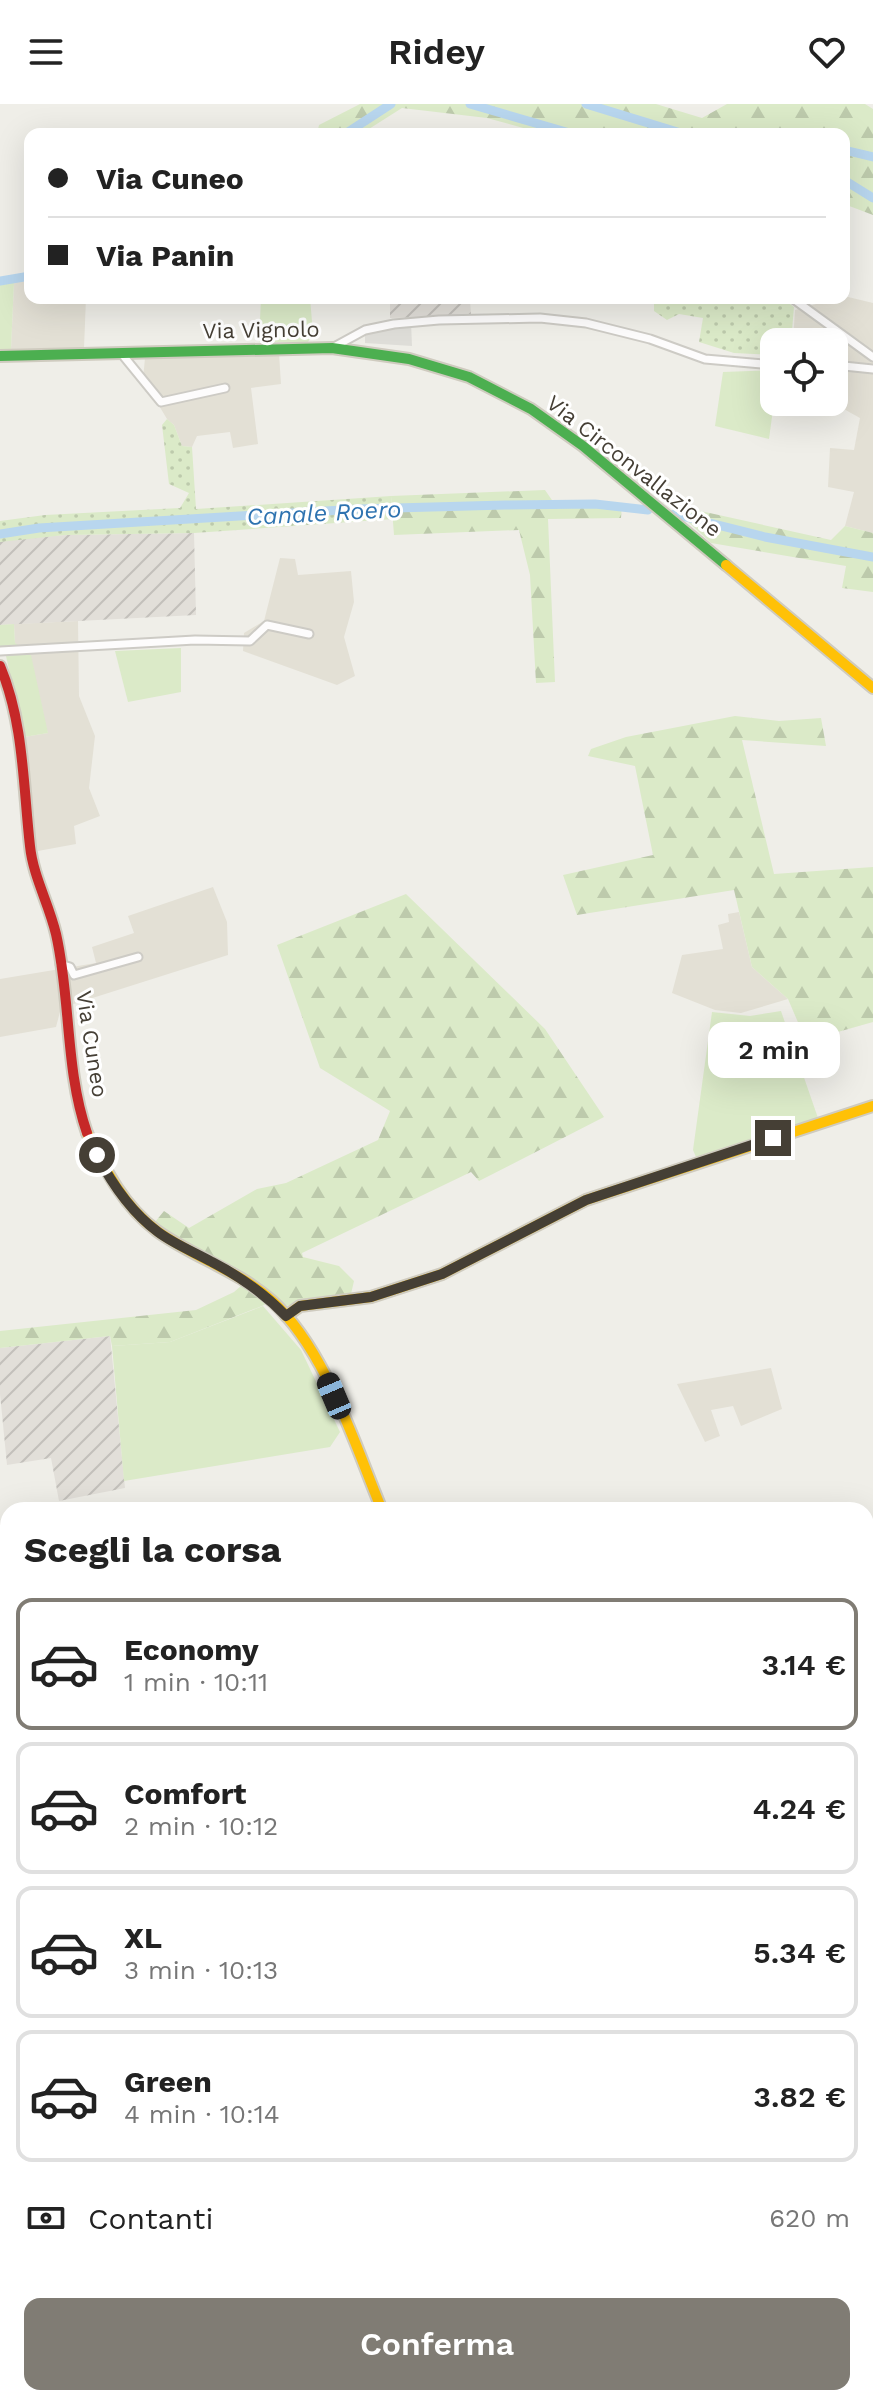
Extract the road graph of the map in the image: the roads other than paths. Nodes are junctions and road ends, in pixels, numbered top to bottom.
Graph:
1 (800, 304) edge
2 (332, 348) junction
3 (121, 353) junction
4 (0, 356) edge
5 (873, 357) edge
6 (760, 364) edge
7 (848, 366) edge
8 (873, 369) edge
9 (225, 388) dead end
10 (309, 634) dead end
11 (0, 651) edge
12 (0, 666) edge
13 (873, 688) edge
14 (138, 957) dead end
15 (60, 964) junction
16 (74, 975) junction
17 (63, 986) junction
18 (873, 1106) edge
19 (286, 1316) junction
20 (379, 1502) edge

1 - 5 street
2 - 3 street, Via Vignolo
2 - 6 street, Via Vignolo
2 - 13 street, Via Circonvallazione
3 - 4 street, Via Vignolo
3 - 9 street
7 - 8 street
10 - 11 street
12 - 15 street, Via Cuneo
14 - 16 street
15 - 16 street
15 - 17 street, Via Cuneo
16 - 17 street
17 - 19 street, Via Cuneo
18 - 19 street
19 - 20 street, Via Cuneo

